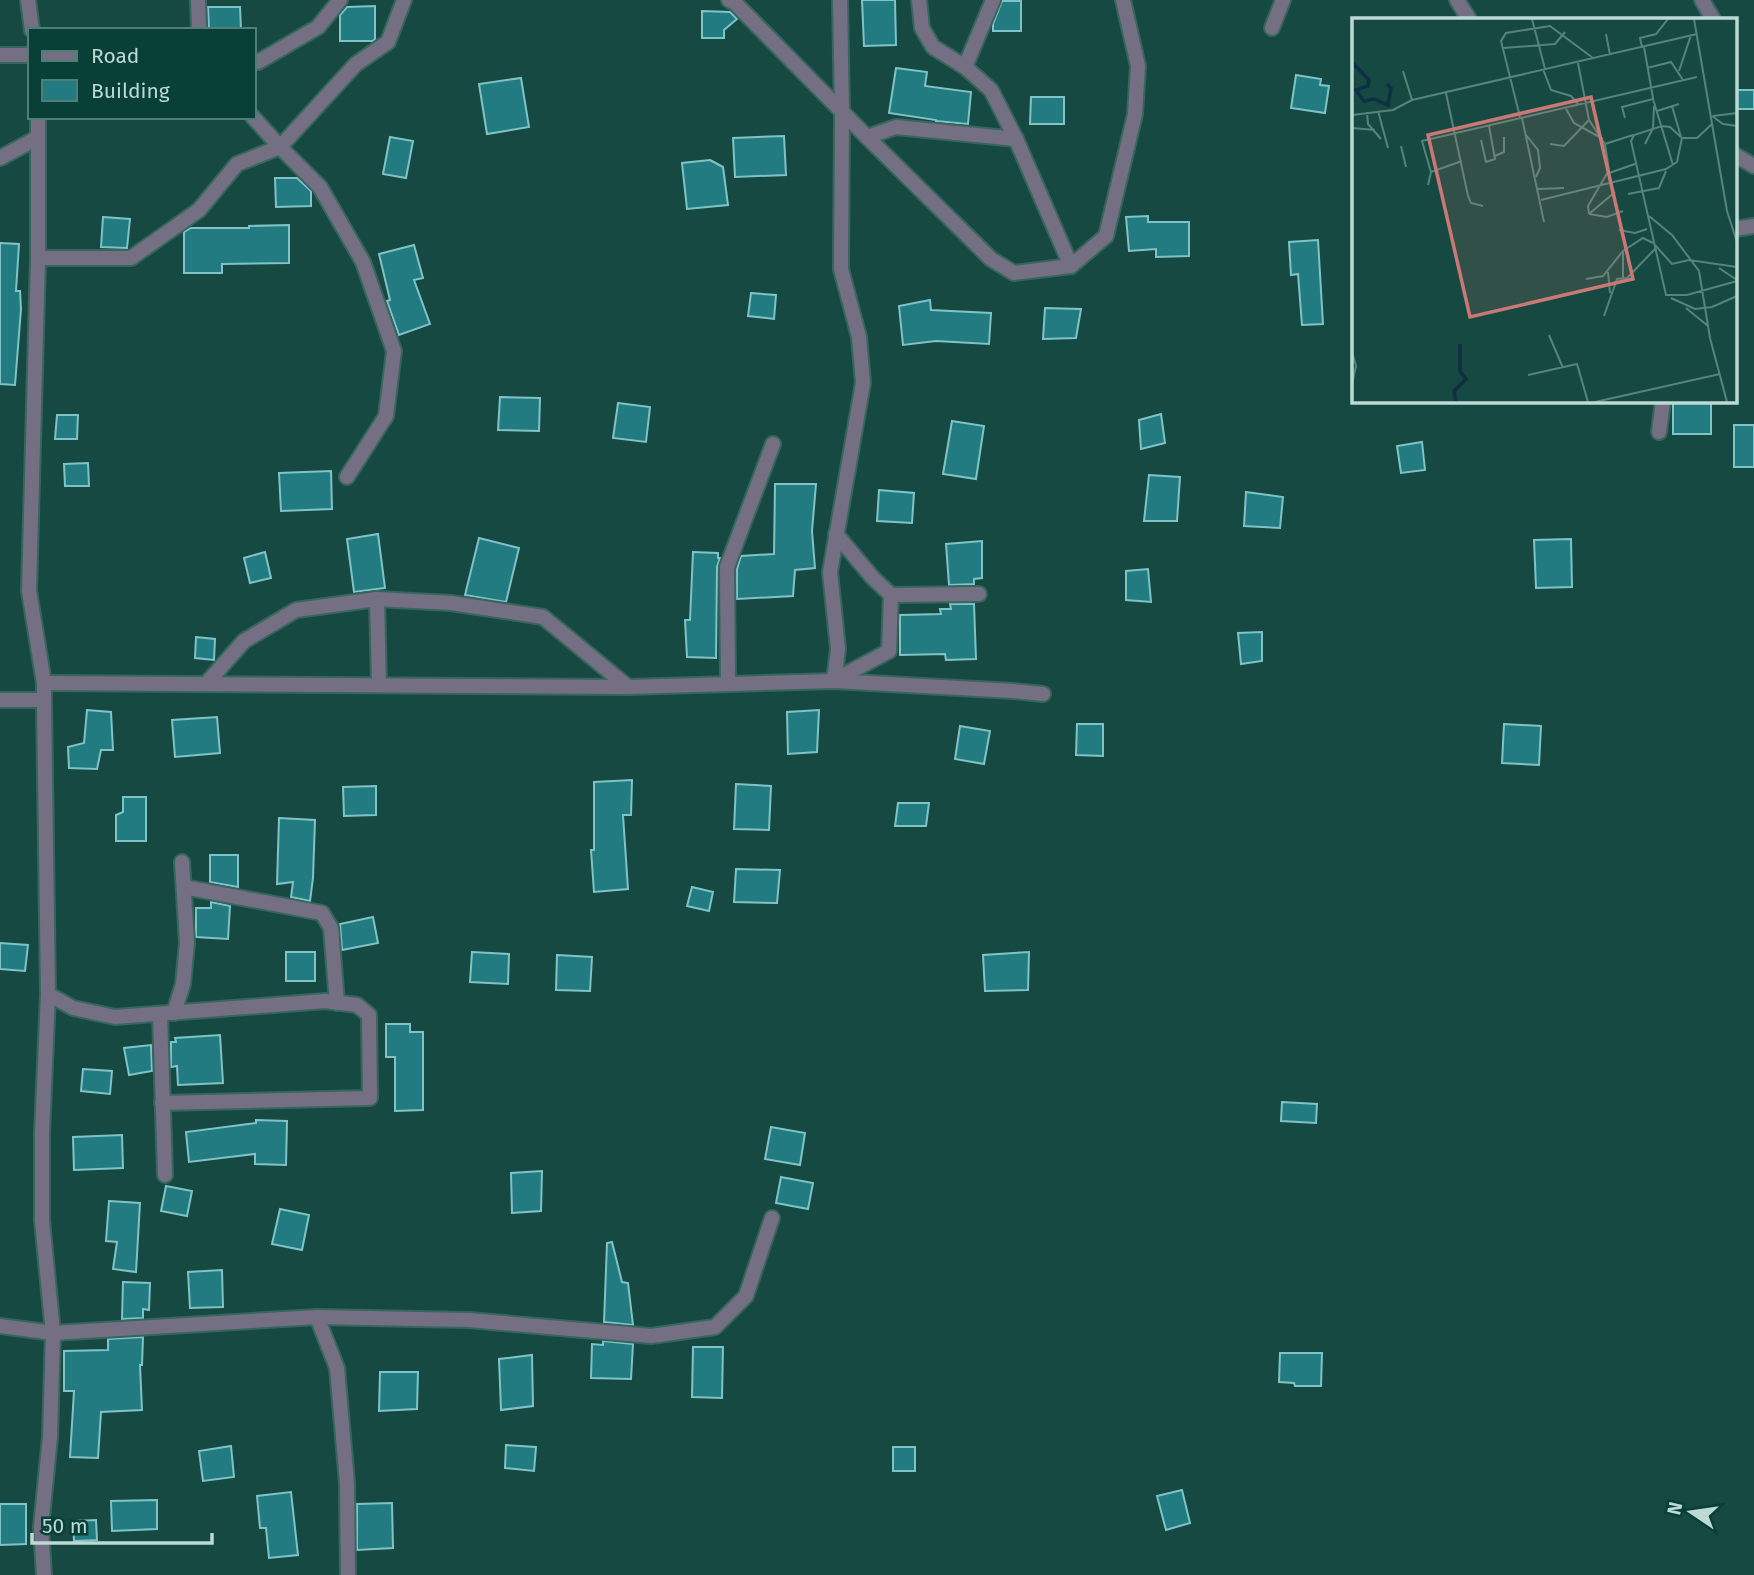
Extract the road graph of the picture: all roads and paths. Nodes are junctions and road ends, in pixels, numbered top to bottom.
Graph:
1 (28, 0) edge
2 (198, 0) edge
3 (340, 0) edge
4 (404, 0) edge
5 (840, 0) edge
6 (919, 0) edge
7 (993, 0) edge
8 (1123, 0) edge
9 (1283, 0) edge
10 (1457, 0) edge
11 (1702, 0) edge
12 (733, 1) edge
13 (1468, 18) edge
14 (1712, 18) edge
15 (32, 28) edge
16 (199, 28) edge
17 (1272, 28) dead end
18 (0, 55) edge
19 (28, 55) edge
20 (256, 62) edge
21 (965, 67) junction
22 (842, 112) junction
23 (38, 119) edge
24 (255, 119) edge
25 (867, 137) junction
26 (37, 138) junction
27 (1016, 139) junction
28 (280, 147) junction
29 (1736, 156) edge
30 (0, 158) edge
31 (1754, 166) edge
32 (1754, 226) edge
33 (1736, 229) edge
34 (38, 258) junction
35 (1071, 266) junction
36 (1663, 402) edge
37 (1659, 432) dead end
38 (773, 444) dead end
39 (347, 477) dead end
40 (836, 534) junction
41 (979, 594) dead end
42 (891, 595) junction
43 (377, 599) junction
44 (834, 681) junction
45 (44, 683) junction
46 (206, 684) junction
47 (728, 684) junction
48 (379, 685) junction
49 (628, 687) junction
50 (1043, 694) dead end
51 (0, 699) edge
52 (44, 700) junction
53 (182, 862) dead end
54 (184, 887) junction
55 (48, 994) junction
56 (337, 1003) junction
57 (167, 1013) junction
58 (162, 1103) junction
59 (165, 1175) dead end
60 (772, 1218) dead end
61 (317, 1318) junction
62 (0, 1326) edge
63 (53, 1333) junction
64 (44, 1575) edge
65 (348, 1575) edge

1 - 15 street
2 - 16 street
3 - 20 street
4 - 28 street
5 - 22 street
6 - 21 street
7 - 21 street
8 - 35 street
9 - 17 street
10 - 13 street
11 - 14 street
12 - 22 street
18 - 19 street
21 - 27 street
22 - 25 street
22 - 40 street
23 - 26 street
24 - 28 street
25 - 27 street
25 - 35 street
26 - 30 street
26 - 34 street
27 - 35 street
28 - 34 street
28 - 39 street
29 - 31 street
32 - 33 street
34 - 45 street
36 - 37 street
38 - 47 street
40 - 42 street
40 - 44 street
41 - 42 street
42 - 44 street
43 - 46 street
43 - 48 street
43 - 49 street
44 - 47 street
44 - 50 street
45 - 46 street
45 - 52 street
46 - 48 street
47 - 49 street
48 - 49 street
51 - 52 street
52 - 55 street
53 - 54 street
54 - 56 street
54 - 57 street
55 - 57 street
55 - 63 street
56 - 57 street
56 - 58 street
57 - 58 street
58 - 59 street
60 - 61 street
61 - 63 street
61 - 65 street
62 - 63 street
63 - 64 street

